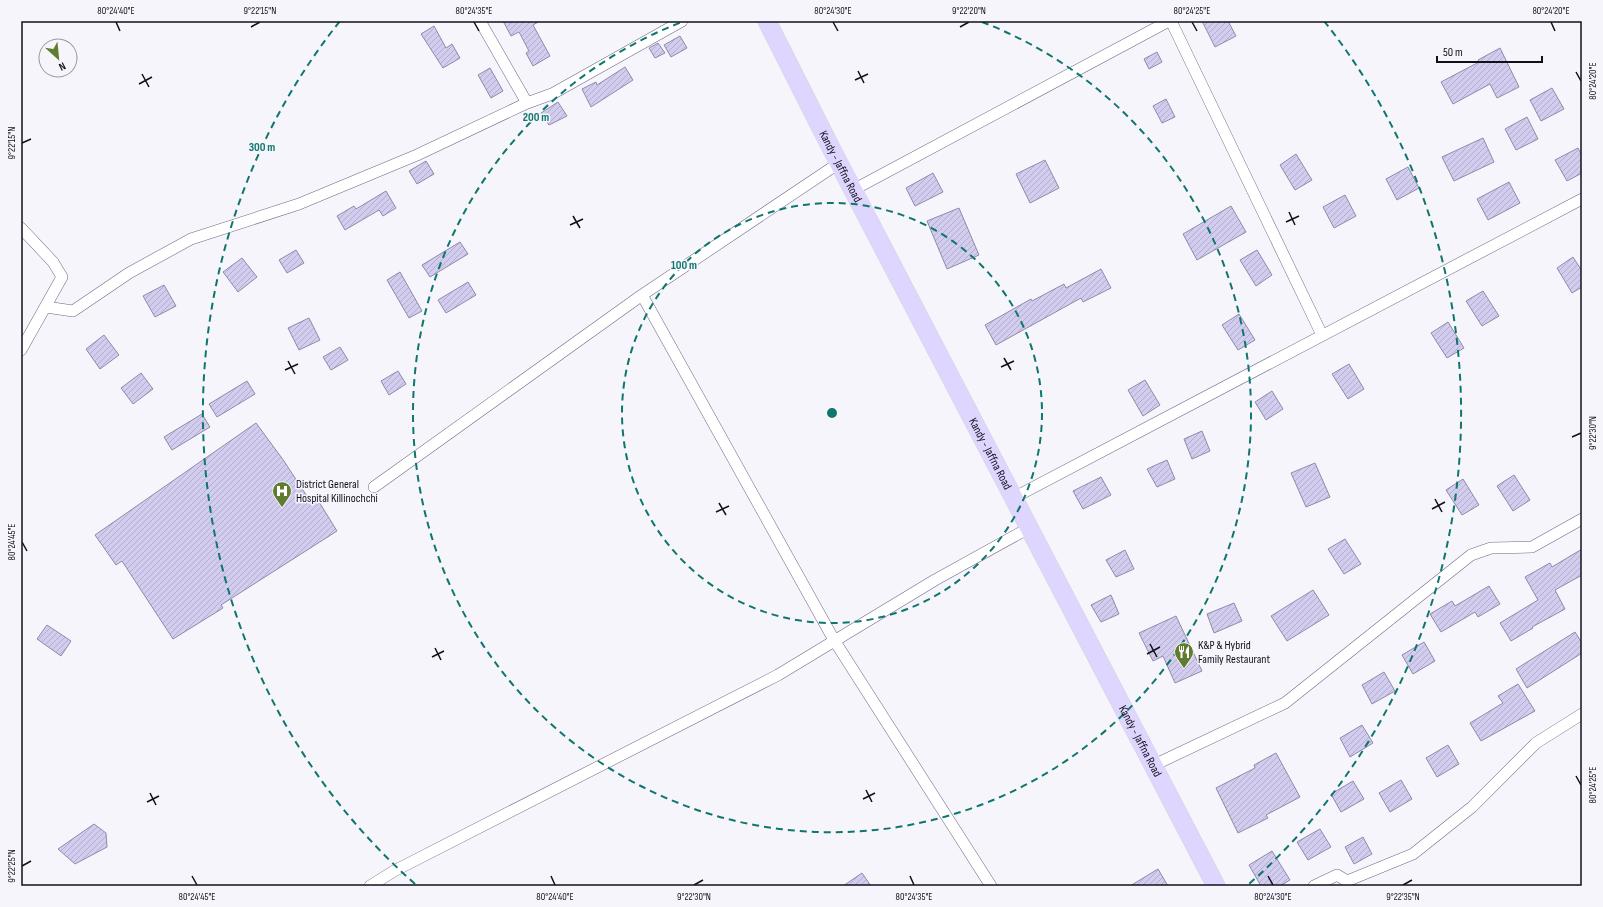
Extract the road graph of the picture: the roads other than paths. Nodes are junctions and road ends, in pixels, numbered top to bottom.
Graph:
1 (480, 21) edge
2 (682, 21) edge
3 (768, 21) edge
4 (1170, 21) edge
5 (527, 103) junction
6 (839, 163) junction
7 (853, 190) junction
8 (1582, 199) edge
9 (21, 228) edge
10 (642, 295) junction
11 (46, 307) junction
12 (1322, 336) junction
13 (21, 350) edge
14 (374, 487) dead end
15 (1013, 498) junction
16 (1582, 519) edge
17 (1029, 528) junction
18 (834, 640) junction
19 (1582, 714) edge
20 (1152, 766) junction
21 (370, 886) edge
22 (991, 886) edge
23 (1216, 886) edge
24 (1314, 886) edge

1 - 5 street
2 - 5 street
3 - 6 highway, Kandy - Jaffna Road
4 - 7 street
4 - 12 street
5 - 11 street
6 - 7 highway, Kandy - Jaffna Road
6 - 10 street
7 - 15 highway, Kandy - Jaffna Road
8 - 12 street
9 - 11 street
10 - 14 street
10 - 18 street
11 - 13 street
12 - 15 street
15 - 17 highway, Kandy - Jaffna Road
16 - 20 street
17 - 18 street
17 - 20 highway, Kandy - Jaffna Road
18 - 21 street
18 - 22 street
19 - 24 street
20 - 23 highway, Kandy - Jaffna Road

